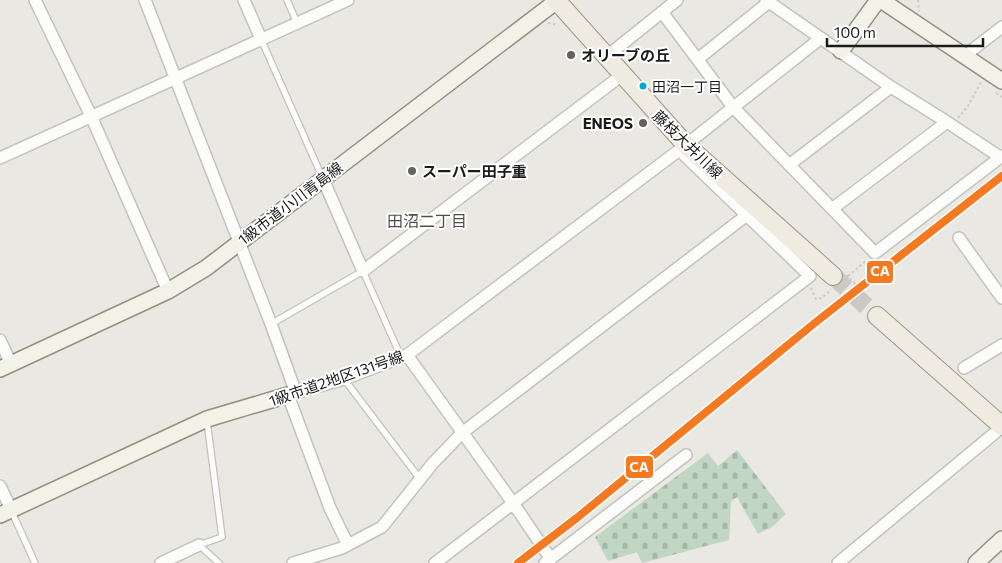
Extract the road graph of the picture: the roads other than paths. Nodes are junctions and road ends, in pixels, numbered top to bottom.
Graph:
1 (35, 0) edge
2 (145, 0) edge
3 (244, 0) edge
4 (287, 0) edge
5 (348, 0) edge
6 (557, 0) edge
7 (677, 0) edge
8 (768, 1) edge
9 (886, 1) edge
10 (662, 12) junction
11 (297, 23) junction
12 (1002, 27) edge
13 (821, 38) junction
14 (261, 39) junction
15 (841, 51) junction
16 (606, 57) junction
17 (966, 58) junction
18 (698, 59) junction
19 (622, 75) junction
20 (174, 78) junction
21 (1002, 81) edge
22 (891, 87) junction
23 (733, 107) junction
24 (91, 116) junction
25 (950, 124) junction
26 (682, 148) junction
27 (1001, 156) edge
28 (0, 158) edge
29 (789, 165) junction
30 (323, 179) junction
31 (832, 209) junction
32 (747, 215) junction
33 (959, 238) dead end
34 (239, 243) junction
35 (363, 271) junction
36 (837, 273) tunnel mouth
37 (168, 291) junction
38 (1002, 298) edge
39 (878, 316) tunnel mouth
40 (271, 324) junction
41 (0, 340) edge
42 (1002, 345) edge
43 (404, 356) junction
44 (5, 366) edge
45 (964, 368) dead end
46 (344, 379) junction
47 (292, 394) junction
48 (207, 419) junction
49 (1002, 426) edge
50 (462, 433) junction
51 (686, 455) dead end
52 (420, 479) junction
53 (0, 486) edge
54 (513, 503) junction
55 (5, 512) edge
56 (1002, 539) edge
57 (348, 545) junction
58 (199, 546) junction
59 (548, 561) edge
60 (35, 563) edge
61 (161, 563) edge
62 (219, 563) edge
63 (293, 563) edge
64 (435, 563) edge
65 (838, 563) edge
66 (976, 563) edge

1 - 24 street
2 - 20 street
3 - 14 street
4 - 11 lane
5 - 11 street
6 - 16 main road, 藤枝大井川線
6 - 30 street, 1級市道小川青島線
7 - 10 street
8 - 13 street
8 - 18 street
9 - 15 street
9 - 17 street
10 - 16 street
10 - 18 street
11 - 14 street
12 - 17 street
13 - 15 street
13 - 23 street, 1級市道2地区131号線
14 - 20 street
14 - 30 lane
15 - 22 street
16 - 19 main road, 藤枝大井川線
17 - 21 street
18 - 23 street
19 - 26 main road, 藤枝大井川線
19 - 35 street
20 - 24 street
20 - 34 street
22 - 25 street
22 - 29 street
23 - 26 street, 1級市道2地区131号線
23 - 29 street
24 - 28 street
24 - 37 street
25 - 27 street
25 - 31 street
26 - 32 street
26 - 36 main road, 藤枝大井川線
26 - 43 street, 1級市道2地区131号線
27 - 31 street
29 - 31 street
30 - 34 street, 1級市道小川青島線
30 - 35 street
32 - 50 street
32 - 54 street
33 - 38 street
34 - 37 street, 1級市道小川青島線
34 - 40 street
35 - 40 lane
35 - 43 lane
37 - 44 street, 1級市道小川青島線
39 - 49 main road
40 - 47 street
41 - 44 street
42 - 45 street
43 - 46 street, 1級市道2地区131号線
43 - 50 street
46 - 47 street, 1級市道2地区131号線
46 - 52 lane
47 - 48 street, 1級市道2地区131号線
47 - 57 street
48 - 55 street, 1級市道2地区131号線
48 - 58 lane
49 - 65 street
50 - 52 street
50 - 54 street
51 - 59 street
52 - 57 street
53 - 55 street
54 - 59 street
54 - 64 street
55 - 60 lane
56 - 66 street
57 - 63 street
58 - 61 street
58 - 62 lane

